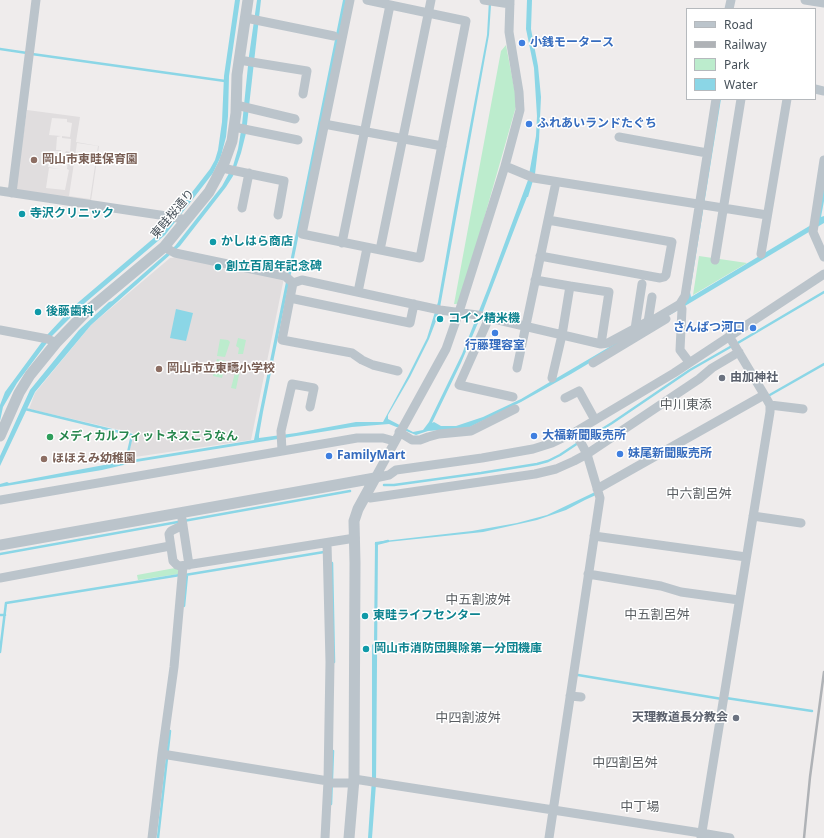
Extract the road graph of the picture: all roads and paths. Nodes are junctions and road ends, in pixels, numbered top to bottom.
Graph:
1 (36, 0) edge
2 (248, 0) edge
3 (350, 0) edge
4 (367, 0) edge
5 (431, 0) edge
6 (805, 0) edge
7 (488, 1) edge
8 (510, 2) edge
9 (824, 3) edge
10 (390, 6) junction
11 (428, 14) junction
12 (253, 20) junction
13 (334, 36) dead end
14 (247, 61) junction
15 (303, 94) dead end
16 (716, 100) edge
17 (741, 100) edge
18 (786, 100) edge
19 (243, 107) junction
20 (295, 119) dead end
21 (321, 125) junction
22 (241, 128) junction
23 (365, 131) junction
24 (619, 137) dead end
25 (403, 138) junction
26 (298, 140) dead end
27 (442, 146) junction
28 (707, 153) junction
29 (824, 160) edge
30 (505, 166) junction
31 (230, 169) junction
32 (249, 173) junction
33 (556, 182) junction
34 (0, 191) edge
35 (12, 193) junction
36 (701, 205) junction
37 (242, 208) dead end
38 (724, 208) junction
39 (278, 215) dead end
40 (767, 215) junction
41 (818, 218) edge
42 (179, 219) junction
43 (548, 220) junction
44 (342, 243) junction
45 (367, 248) junction
46 (170, 250) junction
47 (380, 250) junction
48 (761, 254) dead end
49 (540, 256) junction
50 (824, 257) edge
51 (715, 260) dead end
52 (824, 274) edge
53 (290, 280) junction
54 (535, 280) junction
55 (642, 284) dead end
56 (570, 286) junction
57 (358, 292) junction
58 (652, 297) dead end
59 (290, 298) junction
60 (414, 304) junction
61 (681, 307) junction
62 (459, 312) junction
63 (483, 316) junction
64 (648, 322) junction
65 (525, 327) junction
66 (635, 329) junction
67 (0, 330) edge
68 (562, 335) junction
69 (49, 340) junction
70 (601, 344) junction
71 (734, 344) junction
72 (613, 347) junction
73 (689, 362) junction
74 (593, 363) dead end
75 (517, 368) dead end
76 (398, 371) dead end
77 (552, 378) dead end
78 (513, 397) dead end
79 (565, 398) dead end
80 (769, 401) junction
81 (310, 407) dead end
82 (515, 409) dead end
83 (803, 409) dead end
84 (595, 420) junction
85 (399, 432) junction
86 (0, 436) edge
87 (578, 438) junction
88 (394, 441) junction
89 (282, 451) junction
90 (587, 454) junction
91 (384, 462) junction
92 (396, 470) junction
93 (375, 478) junction
94 (598, 491) junction
95 (365, 495) junction
96 (0, 500) edge
97 (755, 516) junction
98 (182, 520) junction
99 (801, 523) dead end
100 (597, 536) junction
101 (355, 538) junction
102 (326, 543) junction
103 (0, 545) edge
104 (170, 546) junction
105 (746, 557) junction
106 (184, 570) junction
107 (591, 575) junction
108 (0, 578) edge
109 (739, 600) junction
110 (165, 754) junction
111 (354, 781) junction
112 (331, 782) junction
113 (556, 810) junction
114 (703, 835) edge
115 (152, 838) edge
116 (325, 838) edge
117 (349, 838) edge
118 (549, 838) edge
119 (730, 838) edge

1 - 35 street
2 - 12 street, 東畦桜通り
3 - 21 street
4 - 10 street
5 - 11 street
6 - 9 street
7 - 8 street
8 - 30 street
10 - 11 street
10 - 23 street
11 - 25 street
11 - 27 street
12 - 13 street
12 - 14 street, 東畦桜通り
14 - 15 street
14 - 19 street, 東畦桜通り
16 - 28 street
17 - 38 street
18 - 40 street
19 - 20 street
19 - 22 street, 東畦桜通り
21 - 23 street
21 - 44 street
22 - 26 street
22 - 31 street, 東畦桜通り
23 - 25 street
23 - 44 street
24 - 28 street
25 - 27 street
25 - 47 street
27 - 47 street
28 - 36 street
29 - 41 street
30 - 33 street
30 - 62 street
31 - 32 street
31 - 42 street, 東畦桜通り
32 - 37 street
32 - 39 street
33 - 36 street
33 - 43 street
34 - 35 street
35 - 42 street
36 - 38 street
36 - 61 street
38 - 40 street
38 - 51 street
40 - 48 street
41 - 50 street
42 - 46 street, 東畦桜通り
43 - 49 street
43 - 49 street
44 - 45 street
45 - 47 street
45 - 57 street
46 - 53 street
46 - 69 street, 東畦桜通り
49 - 54 street
52 - 71 street
53 - 57 street
53 - 59 street
54 - 56 street
54 - 65 street
55 - 66 street
56 - 68 street
56 - 70 street
57 - 60 street
58 - 64 street
59 - 60 street
59 - 76 street
60 - 62 street
61 - 64 street
61 - 72 street
61 - 73 street
62 - 63 street
62 - 85 street
63 - 65 street
63 - 78 street
64 - 66 street
65 - 68 street
65 - 75 street
66 - 72 street
67 - 69 street
68 - 70 street
68 - 77 street
69 - 86 street, 東畦桜通り
70 - 72 street
71 - 73 street
71 - 80 street
71 - 90 street
72 - 74 street
73 - 84 street
79 - 84 street
80 - 83 street
80 - 94 street
80 - 97 street
81 - 89 street
82 - 85 street
84 - 87 street
85 - 88 street
87 - 90 street
87 - 92 street
88 - 89 street
88 - 91 street
89 - 96 street
90 - 94 street
90 - 95 street
91 - 92 street
91 - 93 street
92 - 93 street
93 - 95 street
93 - 98 street
94 - 100 street
95 - 101 street
97 - 99 street
97 - 105 street
98 - 103 street
98 - 104 street
98 - 106 street
100 - 105 street
100 - 107 street
101 - 102 street
101 - 111 street
102 - 106 street
102 - 112 street
104 - 106 street
104 - 108 street
105 - 109 street
106 - 110 street
107 - 109 street
107 - 113 street
109 - 114 street
110 - 112 street
110 - 115 street
111 - 112 street
111 - 113 street
111 - 117 street
112 - 116 street
113 - 114 street
113 - 118 street
114 - 119 street

